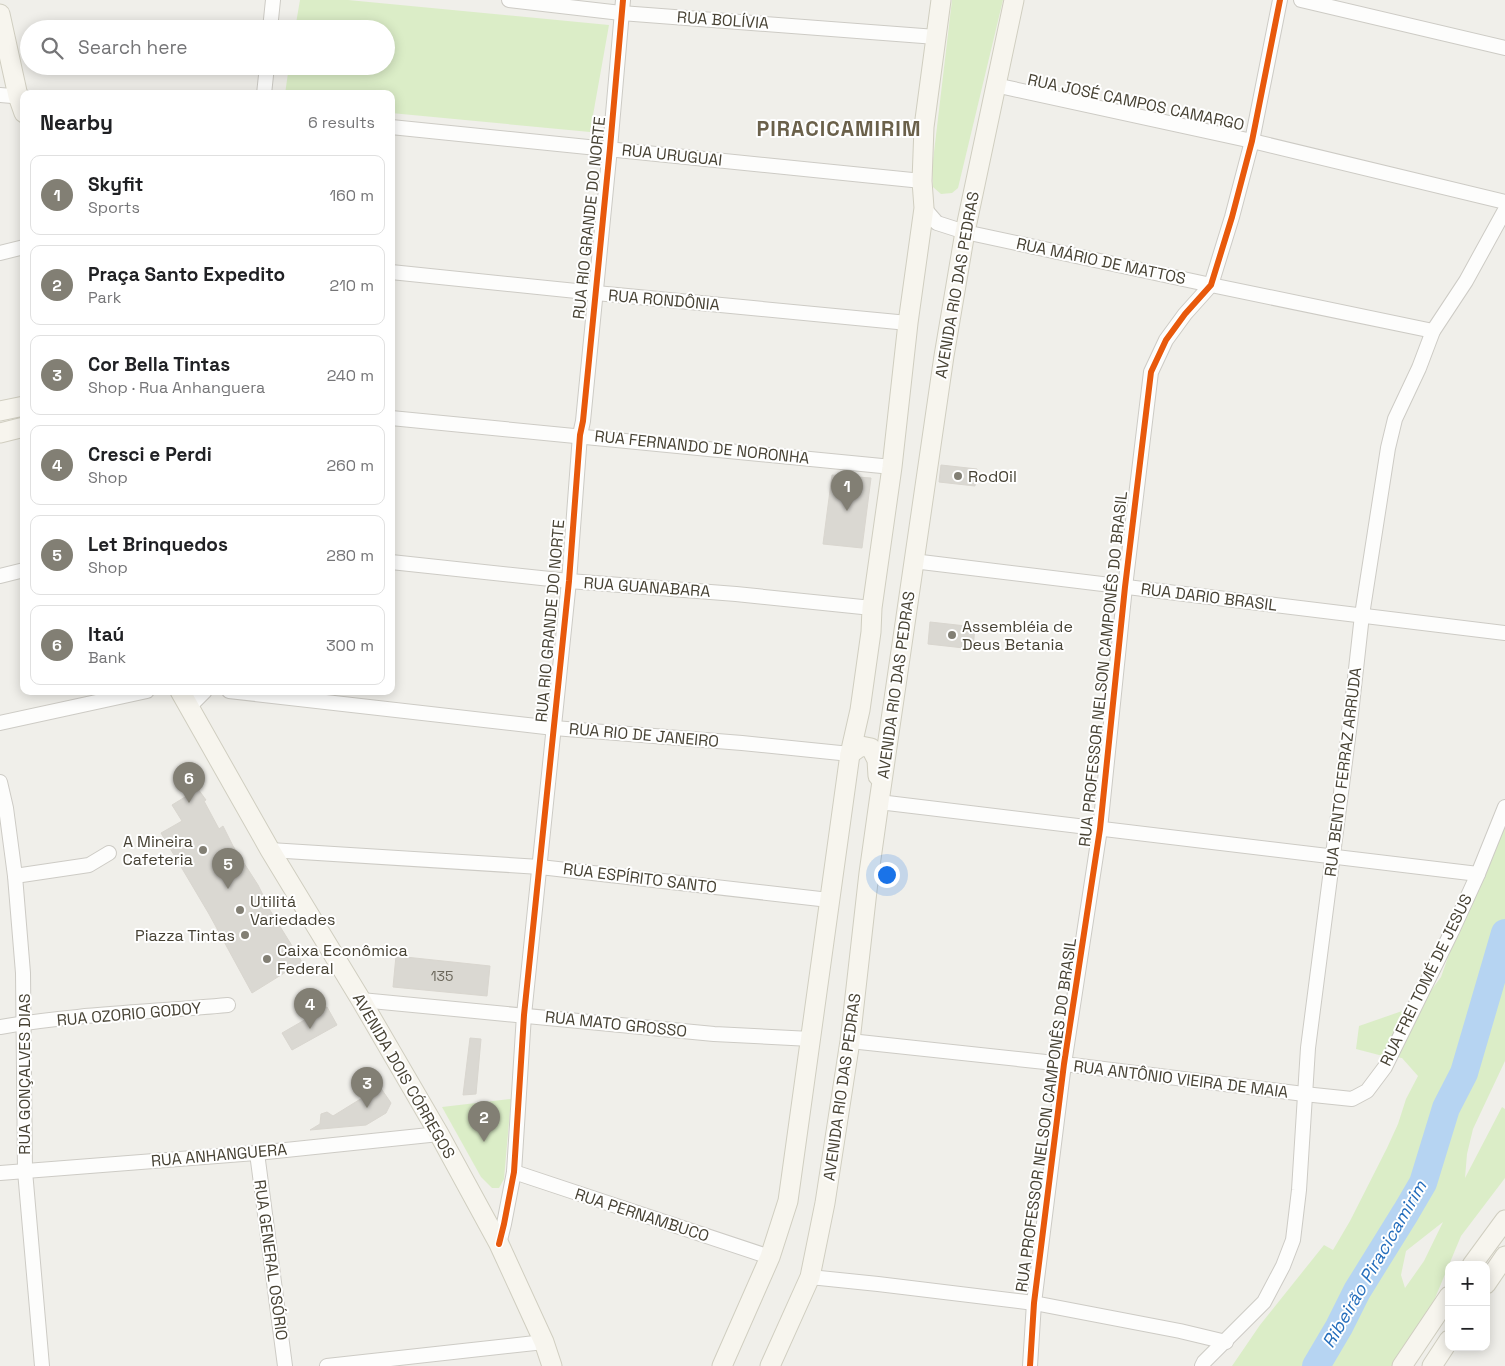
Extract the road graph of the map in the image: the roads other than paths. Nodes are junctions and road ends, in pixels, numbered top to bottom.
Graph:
1 (273, 0) edge
2 (509, 0) edge
3 (941, 0) edge
4 (1014, 0) edge
5 (1280, 0) edge
6 (1301, 0) edge
7 (622, 6) edge
8 (0, 14) edge
9 (271, 20) edge
10 (936, 37) junction
11 (1505, 48) edge
12 (266, 75) edge
13 (995, 85) junction
14 (264, 90) edge
15 (16, 100) edge
16 (395, 128) edge
17 (1252, 141) junction
18 (610, 148) junction
19 (922, 181) junction
20 (1505, 202) edge
21 (924, 208) junction
22 (1505, 210) edge
23 (964, 232) junction
24 (20, 249) edge
25 (0, 253) edge
26 (395, 272) edge
27 (1212, 285) junction
28 (596, 293) junction
29 (908, 322) junction
30 (1433, 331) junction
31 (20, 407) edge
32 (0, 412) edge
33 (395, 418) edge
34 (20, 428) edge
35 (0, 433) edge
36 (580, 435) junction
37 (892, 467) junction
38 (913, 561) junction
39 (395, 562) edge
40 (20, 571) edge
41 (0, 576) edge
42 (569, 581) junction
43 (1125, 587) junction
44 (872, 608) junction
45 (1362, 615) junction
46 (1505, 633) edge
47 (129, 695) edge
48 (264, 695) edge
49 (185, 699) edge
50 (0, 723) edge
51 (554, 728) junction
52 (850, 754) junction
53 (0, 782) edge
54 (879, 802) junction
55 (1505, 806) edge
56 (1100, 829) junction
57 (270, 850) junction
58 (109, 853) dead end
59 (1333, 856) junction
60 (540, 867) junction
61 (1478, 874) junction
62 (16, 876) junction
63 (829, 900) junction
64 (361, 1000) junction
65 (228, 1006) dead end
66 (524, 1015) junction
67 (24, 1023) junction
68 (0, 1027) edge
69 (811, 1039) junction
70 (850, 1041) junction
71 (1064, 1064) junction
72 (1304, 1094) junction
73 (439, 1134) junction
74 (257, 1153) junction
75 (25, 1171) junction
76 (514, 1172) junction
77 (0, 1174) edge
78 (1505, 1220) edge
79 (499, 1244) junction
80 (1505, 1256) edge
81 (770, 1257) junction
82 (1475, 1261) edge
83 (810, 1277) junction
84 (1490, 1278) edge
85 (1445, 1302) edge
86 (1034, 1303) junction
87 (544, 1342) junction
88 (1226, 1342) junction
89 (1445, 1346) edge
90 (42, 1366) edge
91 (285, 1366) edge
92 (326, 1366) edge
93 (552, 1366) edge
94 (722, 1366) edge
95 (770, 1366) edge
96 (1030, 1366) edge
97 (1202, 1366) edge
98 (1402, 1366) edge
99 (1432, 1366) edge

1 - 9 street
2 - 7 street, RUA BOLÍVIA
3 - 10 main road, AVENIDA RIO DAS PEDRAS
4 - 13 main road, AVENIDA RIO DAS PEDRAS
5 - 17 street, RUA PROFESSOR NELSON CAMPONÊS DO BRASIL
6 - 11 street
7 - 10 street, RUA BOLÍVIA
7 - 18 street, RUA RIO GRANDE DO NORTE
8 - 15 main road
10 - 19 main road, AVENIDA RIO DAS PEDRAS
12 - 14 street
13 - 17 street, RUA JOSÉ CAMPOS CAMARGO
13 - 23 main road, AVENIDA RIO DAS PEDRAS
16 - 18 street, RUA URUGUAI
17 - 20 street, RUA JOSÉ CAMPOS CAMARGO
17 - 27 street, RUA PROFESSOR NELSON CAMPONÊS DO BRASIL
18 - 19 street, RUA URUGUAI
18 - 28 street, RUA RIO GRANDE DO NORTE
19 - 21 main road, AVENIDA RIO DAS PEDRAS
21 - 23 street, RUA MÁRIO DE MATTOS
21 - 29 main road, AVENIDA RIO DAS PEDRAS
22 - 30 street, RUA BENTO FERRAZ ARRUDA
23 - 27 street, RUA MÁRIO DE MATTOS
23 - 38 main road, AVENIDA RIO DAS PEDRAS
24 - 25 street
26 - 28 street, RUA RONDÔNIA
27 - 30 street, RUA MÁRIO DE MATTOS
27 - 43 street, RUA PROFESSOR NELSON CAMPONÊS DO BRASIL
28 - 29 street, RUA RONDÔNIA
28 - 36 street, RUA RIO GRANDE DO NORTE
29 - 37 main road, AVENIDA RIO DAS PEDRAS
30 - 45 street, RUA BENTO FERRAZ ARRUDA
31 - 32 main road
33 - 36 street, RUA FERNANDO DE NORONHA
34 - 35 main road
36 - 37 street, RUA FERNANDO DE NORONHA
36 - 42 street, RUA RIO GRANDE DO NORTE
37 - 44 main road, AVENIDA RIO DAS PEDRAS
38 - 43 street, RUA DARIO BRASIL
38 - 54 main road, AVENIDA RIO DAS PEDRAS
39 - 42 street, RUA GUANABARA
40 - 41 street
42 - 44 street, RUA GUANABARA
42 - 51 street, RUA RIO GRANDE DO NORTE
43 - 45 street, RUA DARIO BRASIL
43 - 56 street, RUA PROFESSOR NELSON CAMPONÊS DO BRASIL
44 - 52 main road, AVENIDA RIO DAS PEDRAS
45 - 46 street, RUA DARIO BRASIL
45 - 59 street, RUA BENTO FERRAZ ARRUDA
47 - 50 street
48 - 51 street, RUA RIO DE JANEIRO
49 - 57 main road, AVENIDA DOIS CÓRREGOS
51 - 52 street, RUA RIO DE JANEIRO
51 - 60 street, RUA RIO GRANDE DO NORTE
52 - 54 main road
52 - 63 main road, AVENIDA RIO DAS PEDRAS
53 - 62 street, RUA GONÇALVES DIAS
54 - 56 street
54 - 70 main road, AVENIDA RIO DAS PEDRAS
55 - 61 street, RUA FREI TOMÉ DE JESUS
56 - 59 street
56 - 71 street, RUA PROFESSOR NELSON CAMPONÊS DO BRASIL
57 - 60 street, RUA ESPÍRITO SANTO
57 - 64 main road, AVENIDA DOIS CÓRREGOS
58 - 62 street
59 - 61 street
59 - 72 street, RUA BENTO FERRAZ ARRUDA
60 - 63 street, RUA ESPÍRITO SANTO
60 - 66 street, RUA RIO GRANDE DO NORTE
61 - 72 street, RUA FREI TOMÉ DE JESUS
62 - 67 street, RUA GONÇALVES DIAS
63 - 69 main road, AVENIDA RIO DAS PEDRAS
64 - 66 street, RUA MATO GROSSO
64 - 73 main road, AVENIDA DOIS CÓRREGOS
65 - 67 street, RUA OZORIO GODOY
66 - 69 street, RUA MATO GROSSO
66 - 76 street, RUA RIO GRANDE DO NORTE
67 - 68 street, RUA OZORIO GODOY
67 - 75 street, RUA GONÇALVES DIAS
69 - 81 main road, AVENIDA RIO DAS PEDRAS
70 - 71 street, RUA ANTÔNIO VIEIRA DE MAIA
70 - 83 main road, AVENIDA RIO DAS PEDRAS
71 - 72 street, RUA ANTÔNIO VIEIRA DE MAIA
71 - 86 street, RUA PROFESSOR NELSON CAMPONÊS DO BRASIL
72 - 88 street, RUA BENTO FERRAZ ARRUDA
73 - 74 street, RUA ANHANGUERA
73 - 79 main road, AVENIDA DOIS CÓRREGOS
74 - 75 street, RUA ANHANGUERA
74 - 91 street, RUA GENERAL OSÓRIO
75 - 77 street, RUA ANHANGUERA
75 - 90 street, RUA GONÇALVES DIAS
76 - 79 street, RUA RIO GRANDE DO NORTE
76 - 81 street, RUA PERNAMBUCO
78 - 82 main road
79 - 87 main road, AVENIDA DOIS CÓRREGOS
80 - 84 main road
81 - 94 main road, AVENIDA RIO DAS PEDRAS
83 - 86 street
83 - 95 main road, AVENIDA RIO DAS PEDRAS
85 - 98 main road
86 - 88 street
86 - 96 street, RUA PROFESSOR NELSON CAMPONÊS DO BRASIL
87 - 92 street
87 - 93 main road, AVENIDA DOIS CÓRREGOS
88 - 97 street, RUA BENTO FERRAZ ARRUDA
89 - 99 main road

